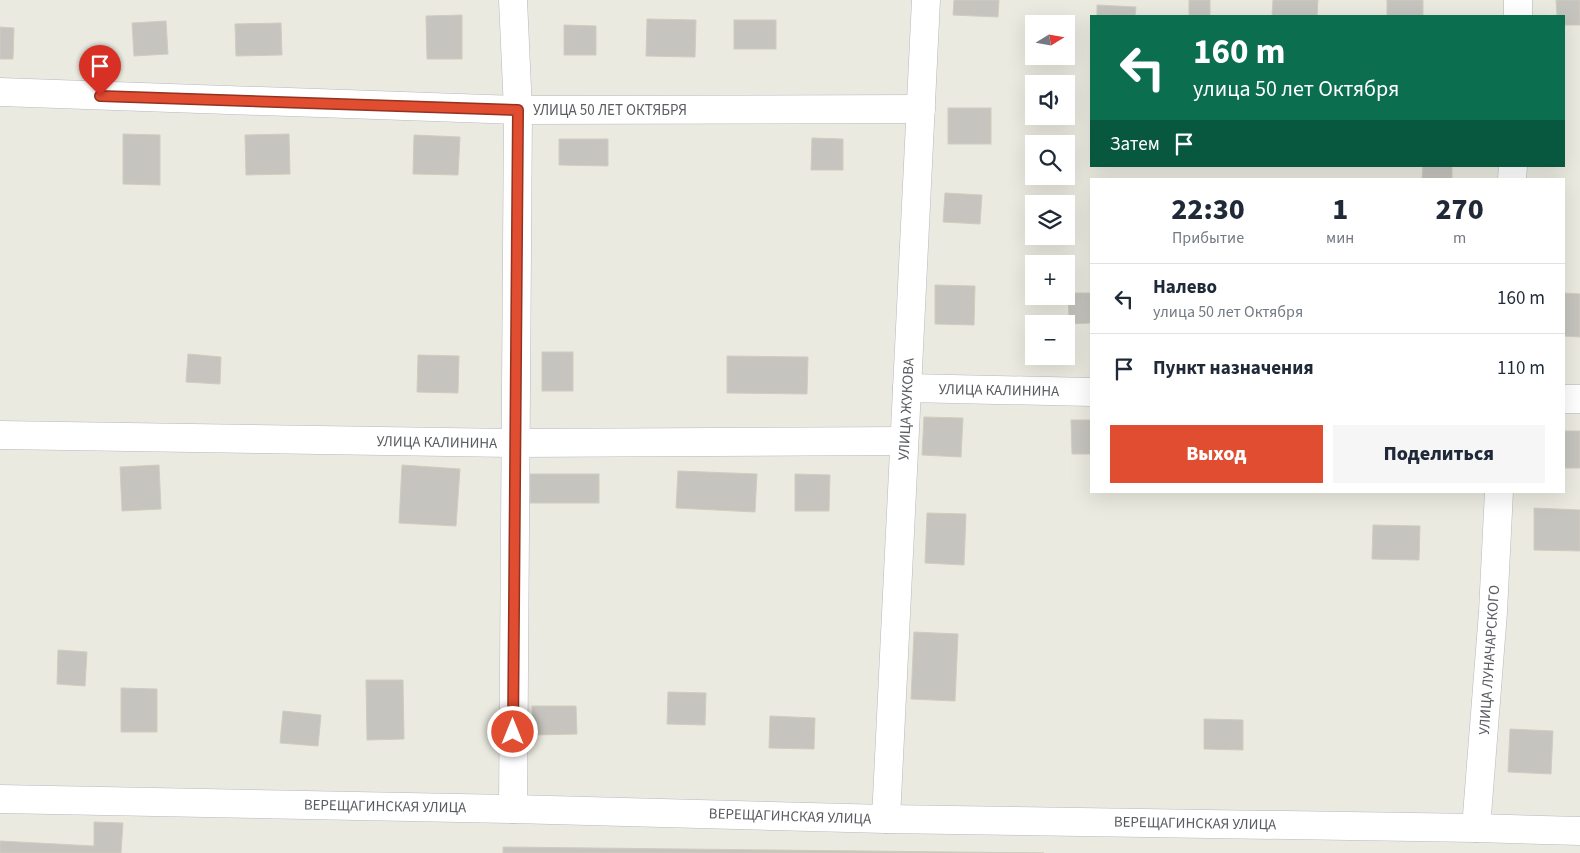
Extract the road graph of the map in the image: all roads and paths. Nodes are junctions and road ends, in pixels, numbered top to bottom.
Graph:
1 (513, 0) edge
2 (926, 0) edge
3 (1518, 0) edge
4 (1518, 15) edge
5 (0, 92) edge
6 (921, 109) junction
7 (518, 110) junction
8 (907, 388) junction
9 (1090, 392) edge
10 (1580, 399) edge
11 (1565, 400) edge
12 (0, 434) edge
13 (904, 441) junction
14 (515, 443) junction
15 (1499, 493) edge
16 (0, 799) edge
17 (513, 809) junction
18 (886, 818) junction
19 (1476, 828) junction
20 (1580, 831) edge

1 - 7 street
2 - 6 street, УЛИЦА ЖУКОВА
3 - 4 street
5 - 7 street, УЛИЦА 50 ЛЕТ ОКТЯБРЯ
6 - 7 street, УЛИЦА 50 ЛЕТ ОКТЯБРЯ
6 - 8 street, УЛИЦА ЖУКОВА
7 - 14 street
8 - 9 street, УЛИЦА КАЛИНИНА
8 - 13 street, УЛИЦА ЖУКОВА
10 - 11 street
12 - 14 street, УЛИЦА КАЛИНИНА
13 - 14 street, УЛИЦА КАЛИНИНА
13 - 18 street, УЛИЦА ЖУКОВА
14 - 17 street
15 - 19 street, УЛИЦА ЛУНАЧАРСКОГО
16 - 17 street, ВЕРЕЩАГИНСКАЯ УЛИЦА
17 - 18 street, ВЕРЕЩАГИНСКАЯ УЛИЦА
18 - 19 street, ВЕРЕЩАГИНСКАЯ УЛИЦА
19 - 20 street, ВЕРЕЩАГИНСКАЯ УЛИЦА

